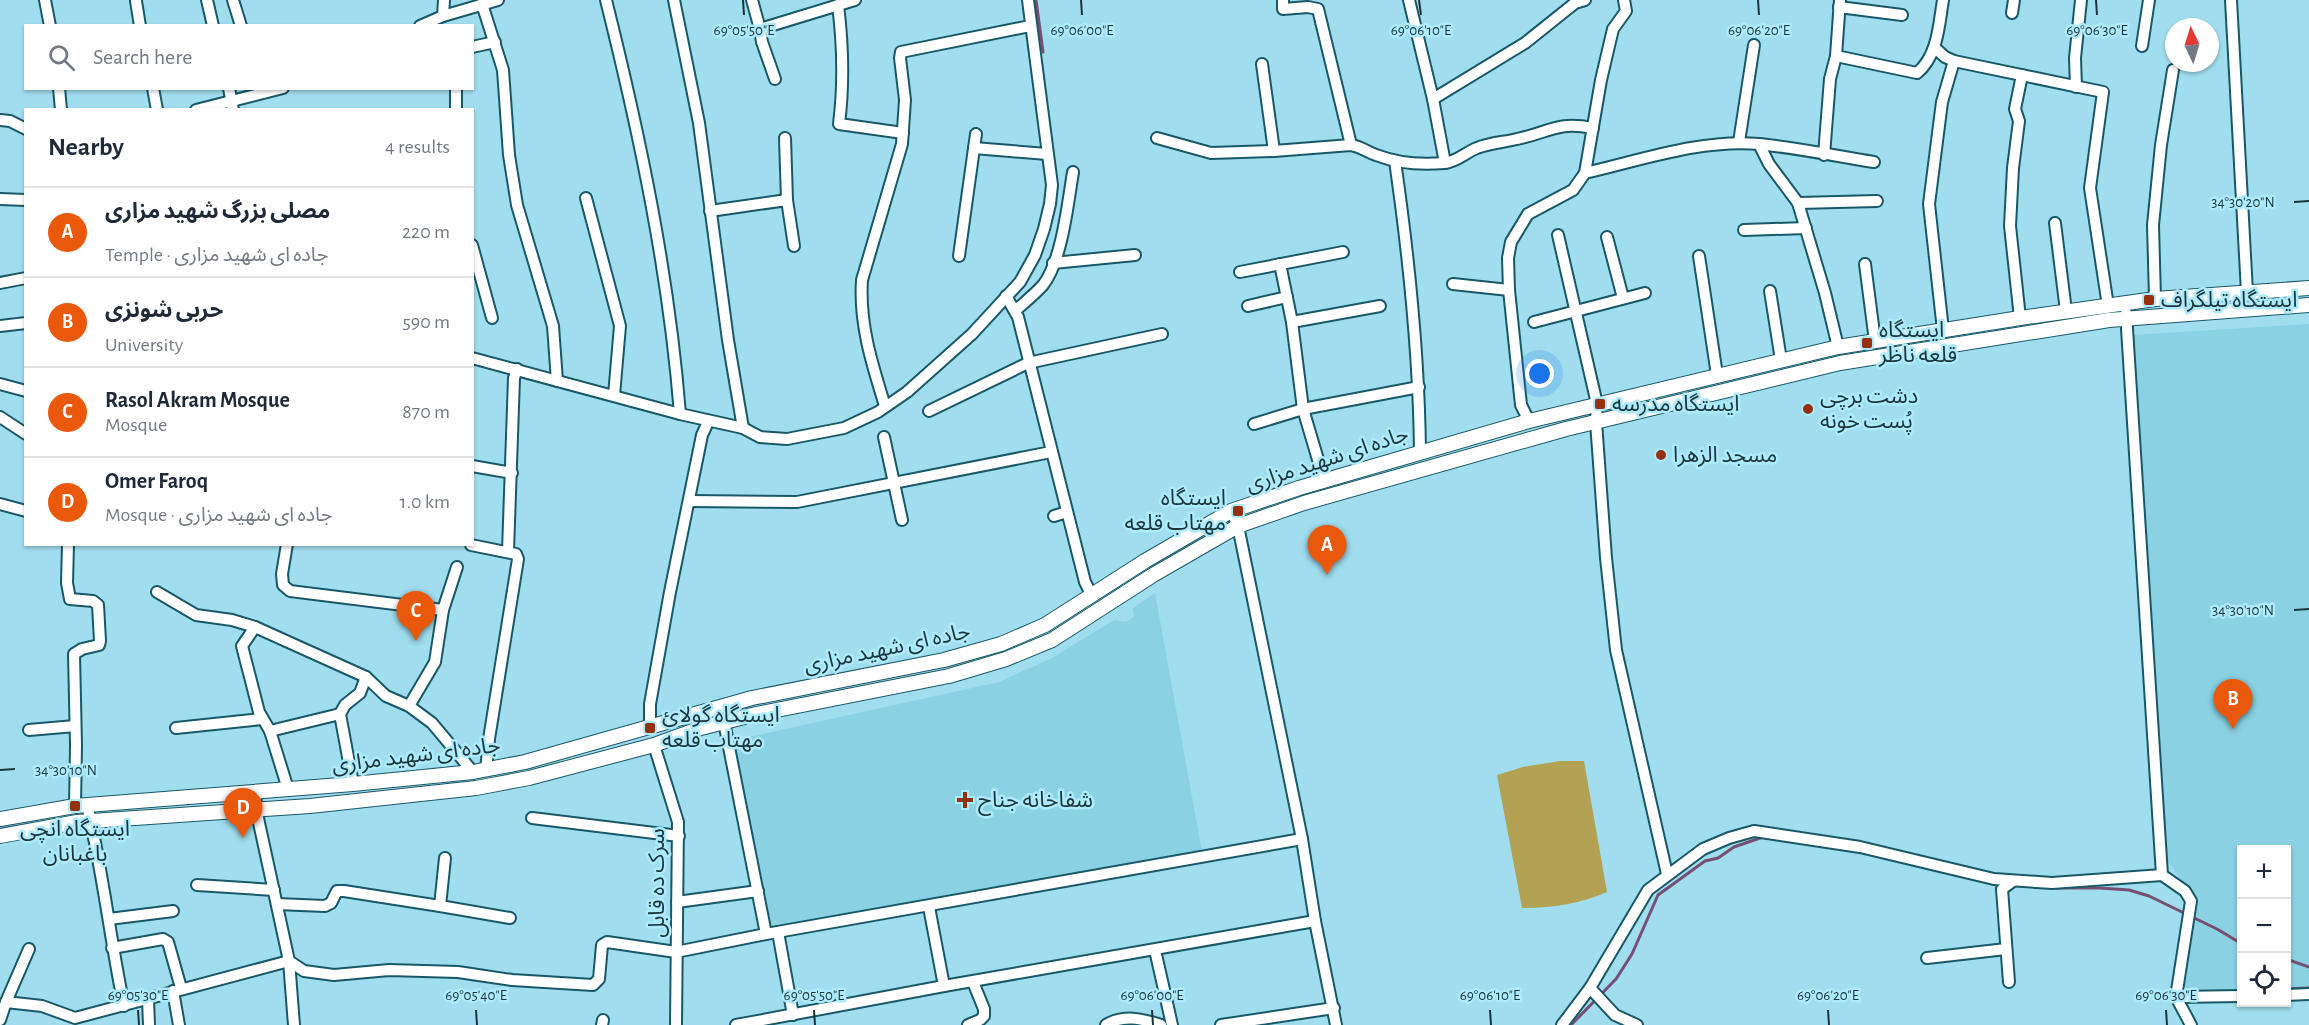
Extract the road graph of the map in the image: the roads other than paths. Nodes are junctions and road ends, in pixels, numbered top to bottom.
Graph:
1 (45, 0) edge
2 (207, 0) edge
3 (233, 0) edge
4 (444, 0) edge
5 (498, 0) edge
6 (606, 0) edge
7 (674, 0) edge
8 (752, 0) edge
9 (855, 0) edge
10 (1028, 0) edge
11 (1283, 0) edge
12 (1409, 0) edge
13 (1585, 0) edge
14 (1624, 0) edge
15 (1943, 0) edge
16 (2014, 0) edge
17 (2081, 0) edge
18 (2149, 0) edge
19 (2232, 0) edge
20 (136, 1) edge
21 (1839, 3) edge
22 (482, 4) junction
23 (838, 5) junction
24 (2012, 13) dead end
25 (1902, 15) dead end
26 (443, 16) junction
27 (50, 24) edge
28 (140, 24) edge
29 (213, 24) edge
30 (240, 24) edge
31 (425, 24) edge
32 (1030, 26) junction
33 (760, 29) junction
34 (495, 42) junction
35 (1754, 45) dead end
36 (2142, 46) dead end
37 (474, 47) edge
38 (1935, 48) junction
39 (1836, 56) junction
40 (1954, 61) junction
41 (1262, 64) dead end
42 (2173, 72) edge
43 (2022, 75) junction
44 (775, 79) dead end
45 (2076, 87) junction
46 (59, 90) edge
47 (153, 90) edge
48 (229, 90) edge
49 (456, 90) edge
50 (262, 91) edge
51 (1433, 99) junction
52 (233, 105) edge
53 (61, 108) edge
54 (157, 108) edge
55 (211, 108) edge
56 (456, 108) edge
57 (0, 120) edge
58 (24, 128) edge
59 (1593, 128) junction
60 (903, 133) junction
61 (976, 134) dead end
62 (785, 138) dead end
63 (1157, 138) dead end
64 (1739, 142) junction
65 (1759, 144) junction
66 (1351, 145) junction
67 (974, 148) junction
68 (1274, 151) junction
69 (1047, 154) junction
70 (1824, 155) junction
71 (1395, 161) junction
72 (1874, 162) dead end
73 (1445, 163) junction
74 (1073, 172) dead end
75 (1585, 173) junction
76 (586, 198) dead end
77 (0, 199) edge
78 (24, 200) edge
79 (787, 200) junction
80 (1877, 201) dead end
81 (1798, 203) junction
82 (710, 211) junction
83 (2055, 223) dead end
84 (1806, 228) junction
85 (1744, 231) dead end
86 (1558, 235) dead end
87 (1607, 237) dead end
88 (794, 246) dead end
89 (474, 252) edge
90 (1343, 252) dead end
91 (1135, 255) dead end
92 (959, 256) dead end
93 (1699, 256) dead end
94 (1053, 263) junction
95 (1280, 264) junction
96 (1865, 264) dead end
97 (1240, 272) dead end
98 (24, 278) edge
99 (0, 283) edge
100 (1453, 284) dead end
101 (2309, 288) edge
102 (1509, 290) junction
103 (1770, 291) dead end
104 (1645, 292) dead end
105 (2247, 292) junction
106 (1287, 297) junction
107 (1008, 298) junction
108 (1623, 298) junction
109 (2154, 299) junction
110 (2125, 303) junction
111 (2309, 305) edge
112 (1248, 306) dead end
113 (1380, 306) dead end
114 (2108, 306) junction
115 (1016, 310) junction
116 (1576, 310) junction
117 (2066, 311) junction
118 (492, 318) dead end
119 (2020, 318) junction
120 (2126, 319) junction
121 (24, 322) edge
122 (1292, 322) junction
123 (1534, 322) dead end
124 (0, 326) edge
125 (1943, 330) junction
126 (1162, 334) dead end
127 (1875, 341) junction
128 (1838, 347) junction
129 (474, 359) edge
130 (1781, 360) junction
131 (1028, 363) junction
132 (516, 374) junction
133 (1717, 375) junction
134 (557, 381) junction
135 (0, 384) edge
136 (1419, 387) junction
137 (24, 390) edge
138 (614, 395) junction
139 (1597, 404) junction
140 (885, 406) junction
141 (1304, 409) junction
142 (929, 411) dead end
143 (680, 414) junction
144 (0, 417) edge
145 (1529, 421) junction
146 (1596, 422) junction
147 (1254, 424) dead end
148 (705, 428) junction
149 (743, 429) junction
150 (24, 433) edge
151 (884, 437) dead end
152 (1051, 452) junction
153 (1420, 452) junction
154 (474, 466) edge
155 (512, 473) junction
156 (1324, 480) junction
157 (896, 484) junction
158 (688, 501) junction
159 (0, 504) edge
160 (24, 510) edge
161 (1231, 511) junction
162 (1067, 512) junction
163 (1054, 516) dead end
164 (902, 520) dead end
165 (1238, 526) junction
166 (474, 545) edge
167 (69, 546) edge
168 (287, 546) edge
169 (508, 551) junction
170 (457, 567) dead end
171 (157, 592) dead end
172 (1091, 594) junction
173 (443, 610) junction
174 (255, 627) junction
175 (366, 677) junction
176 (836, 682) junction
177 (840, 696) junction
178 (408, 706) junction
179 (340, 714) junction
180 (262, 719) junction
181 (724, 722) junction
182 (75, 726) junction
183 (176, 728) dead end
184 (650, 728) junction
185 (29, 730) dead end
186 (270, 731) junction
187 (654, 745) junction
188 (480, 771) junction
189 (353, 784) junction
190 (288, 789) junction
191 (255, 792) junction
192 (81, 806) junction
193 (256, 809) junction
194 (532, 818) dead end
195 (0, 819) edge
196 (91, 821) junction
197 (0, 836) edge
198 (679, 836) junction
199 (1302, 839) junction
200 (445, 858) dead end
201 (1667, 874) junction
202 (2162, 875) junction
203 (2013, 881) junction
204 (197, 885) dead end
205 (274, 890) junction
206 (758, 891) junction
207 (677, 902) junction
208 (277, 904) junction
209 (440, 906) junction
210 (929, 907) junction
211 (172, 911) dead end
212 (510, 918) dead end
213 (109, 919) junction
214 (1315, 921) junction
215 (772, 933) junction
216 (112, 948) junction
217 (29, 949) dead end
218 (1155, 950) junction
219 (2006, 950) junction
220 (676, 952) junction
221 (1927, 958) dead end
222 (289, 961) junction
223 (973, 982) junction
224 (2009, 982) dead end
225 (944, 986) junction
226 (1590, 988) junction
227 (177, 989) junction
228 (2309, 994) edge
229 (2291, 995) edge
230 (2237, 996) edge
231 (2176, 997) junction
232 (148, 999) junction
233 (6, 1002) junction
234 (124, 1006) junction
235 (1334, 1008) junction
236 (800, 1018) edge
237 (0, 1020) edge
238 (76, 1021) edge
239 (149, 1025) edge
240 (179, 1025) edge
241 (294, 1025) edge
242 (676, 1025) edge
243 (736, 1025) edge
244 (968, 1025) edge
245 (1106, 1025) edge
246 (1161, 1025) edge
247 (1172, 1025) edge
248 (1221, 1025) edge
249 (1336, 1025) edge
250 (1562, 1025) edge
251 (1637, 1025) edge
252 (2191, 1025) edge

1 - 27 street
2 - 29 street
3 - 30 street
4 - 26 street
5 - 22 street
6 - 143 street
7 - 82 street
8 - 33 street
9 - 23 street
10 - 32 street
11 - 66 street
12 - 51 street
13 - 51 street
14 - 59 street
15 - 38 street
16 - 24 street
17 - 45 street
18 - 36 street
19 - 105 street
20 - 28 street
21 - 25 street
21 - 39 street
22 - 26 street
22 - 34 street
23 - 33 street
23 - 60 street
26 - 31 street
32 - 60 street
32 - 69 street
33 - 44 street
34 - 37 street
34 - 134 street
35 - 64 street
38 - 39 street
38 - 40 street
39 - 70 street
40 - 43 street
40 - 125 street
41 - 68 street
42 - 109 street
43 - 45 street
43 - 119 street
45 - 114 street
46 - 53 street
47 - 54 street
48 - 52 street
49 - 56 street
50 - 52 street
51 - 73 street
52 - 55 street
57 - 58 street
59 - 73 street
59 - 75 street
60 - 140 street
61 - 67 street
62 - 79 street
63 - 68 street
64 - 65 street
64 - 75 street
65 - 70 street
65 - 81 street
66 - 68 street
66 - 71 street
67 - 69 street
67 - 92 street
69 - 107 street
70 - 72 street
71 - 73 street
71 - 136 street
74 - 94 street
75 - 102 street
76 - 138 street
77 - 78 street
79 - 82 street
79 - 88 street
80 - 81 street
81 - 84 street
82 - 149 street
83 - 117 street
84 - 85 street
84 - 128 street
86 - 116 street
87 - 108 street
89 - 118 street
90 - 95 street
91 - 94 street
93 - 133 street
94 - 115 street
95 - 97 street
95 - 106 street
96 - 127 street
98 - 99 street
100 - 102 street
101 - 105 main road, جاده ای شهید مزاری
102 - 145 street
103 - 130 street
104 - 108 street
105 - 109 main road, جاده ای شهید مزاری
106 - 112 street
106 - 122 street
107 - 115 street
107 - 140 street
108 - 116 street
109 - 110 main road, جاده ای شهید مزاری
110 - 114 main road, جاده ای شهید مزاری
110 - 120 street
111 - 120 main road, جاده ای شهید مزاری
113 - 122 street
114 - 117 main road, جاده ای شهید مزاری
115 - 131 street
116 - 123 street
116 - 139 street
117 - 119 main road, جاده ای شهید مزاری
119 - 125 main road, جاده ای شهید مزاری
120 - 146 main road, جاده ای شهید مزاری
120 - 202 street
121 - 124 street
122 - 141 street
125 - 127 main road, جاده ای شهید مزاری
126 - 131 street
127 - 128 main road, جاده ای شهید مزاری
128 - 130 main road, جاده ای شهید مزاری
129 - 132 street
130 - 133 main road, جاده ای شهید مزاری
131 - 142 street
131 - 152 street
132 - 134 street
132 - 155 street
133 - 139 main road, جاده ای شهید مزاری
134 - 138 street
135 - 137 street
136 - 141 street
136 - 153 street
138 - 143 street
139 - 145 main road, جاده ای شهید مزاری
139 - 146 street
140 - 149 street
141 - 147 street
141 - 156 street
143 - 148 street
144 - 150 street
145 - 153 main road, جاده ای شهید مزاری
146 - 165 main road, جاده ای شهید مزاری
146 - 201 street
148 - 149 street
148 - 158 street
151 - 157 street
152 - 157 street
152 - 162 street
153 - 156 main road, جاده ای شهید مزاری
154 - 155 street
155 - 169 street
156 - 161 main road, جاده ای شهید مزاری
157 - 158 street
157 - 164 street
158 - 184 street
159 - 160 street
161 - 165 street
161 - 172 main road, جاده ای شهید مزاری
162 - 163 street
162 - 172 street
165 - 177 main road, جاده ای شهید مزاری
165 - 199 street
166 - 169 street
167 - 182 street
168 - 173 street
169 - 188 street
170 - 173 street
171 - 174 street
172 - 176 main road, جاده ای شهید مزاری
173 - 178 street
174 - 175 street
174 - 180 street
175 - 178 street
175 - 179 street
176 - 177 main road
176 - 184 main road, جاده ای شهید مزاری
177 - 181 main road, جاده ای شهید مزاری
178 - 188 street
179 - 186 street
179 - 189 street
180 - 183 street
180 - 186 street
181 - 187 main road, جاده ای شهید مزاری
181 - 206 street
182 - 185 street
182 - 192 street
184 - 188 main road, جاده ای شهید مزاری
186 - 190 street
187 - 193 main road, جاده ای شهید مزاری
187 - 198 street, سرک ده قابل
188 - 189 main road, جاده ای شهید مزاری
189 - 190 main road, جاده ای شهید مزاری
190 - 191 main road, جاده ای شهید مزاری
191 - 192 main road, جاده ای شهید مزاری
191 - 193 street
192 - 195 main road, جاده ای شهید مزاری
192 - 196 street
193 - 196 main road, جاده ای شهید مزاری
193 - 205 street
194 - 198 street
196 - 197 main road, جاده ای شهید مزاری
196 - 213 street
198 - 207 street, سرک ده قابل
199 - 210 street
199 - 214 street
200 - 209 street
201 - 203 street
201 - 226 street
202 - 203 street
202 - 231 street
203 - 219 street
204 - 205 street
205 - 208 street
206 - 207 street
206 - 215 street
207 - 220 street, سرک ده قابل
208 - 209 street
208 - 222 street
209 - 212 street
210 - 215 street
210 - 225 street
211 - 213 street
213 - 216 street
214 - 218 street
214 - 235 street
215 - 220 street
215 - 236 street
216 - 227 street
216 - 234 street
217 - 233 street
218 - 223 street
218 - 247 street
219 - 221 street
219 - 224 street
220 - 222 street
220 - 242 street, سرک ده قابل
222 - 227 street
222 - 241 street
223 - 225 street
223 - 244 street
225 - 236 street
226 - 250 street
226 - 251 street
227 - 232 street
227 - 240 street
228 - 229 street
230 - 231 street
231 - 252 street
232 - 234 street
232 - 239 street
233 - 237 street
233 - 238 street
234 - 238 street
235 - 248 street
235 - 249 street
236 - 243 street
245 - 246 street

